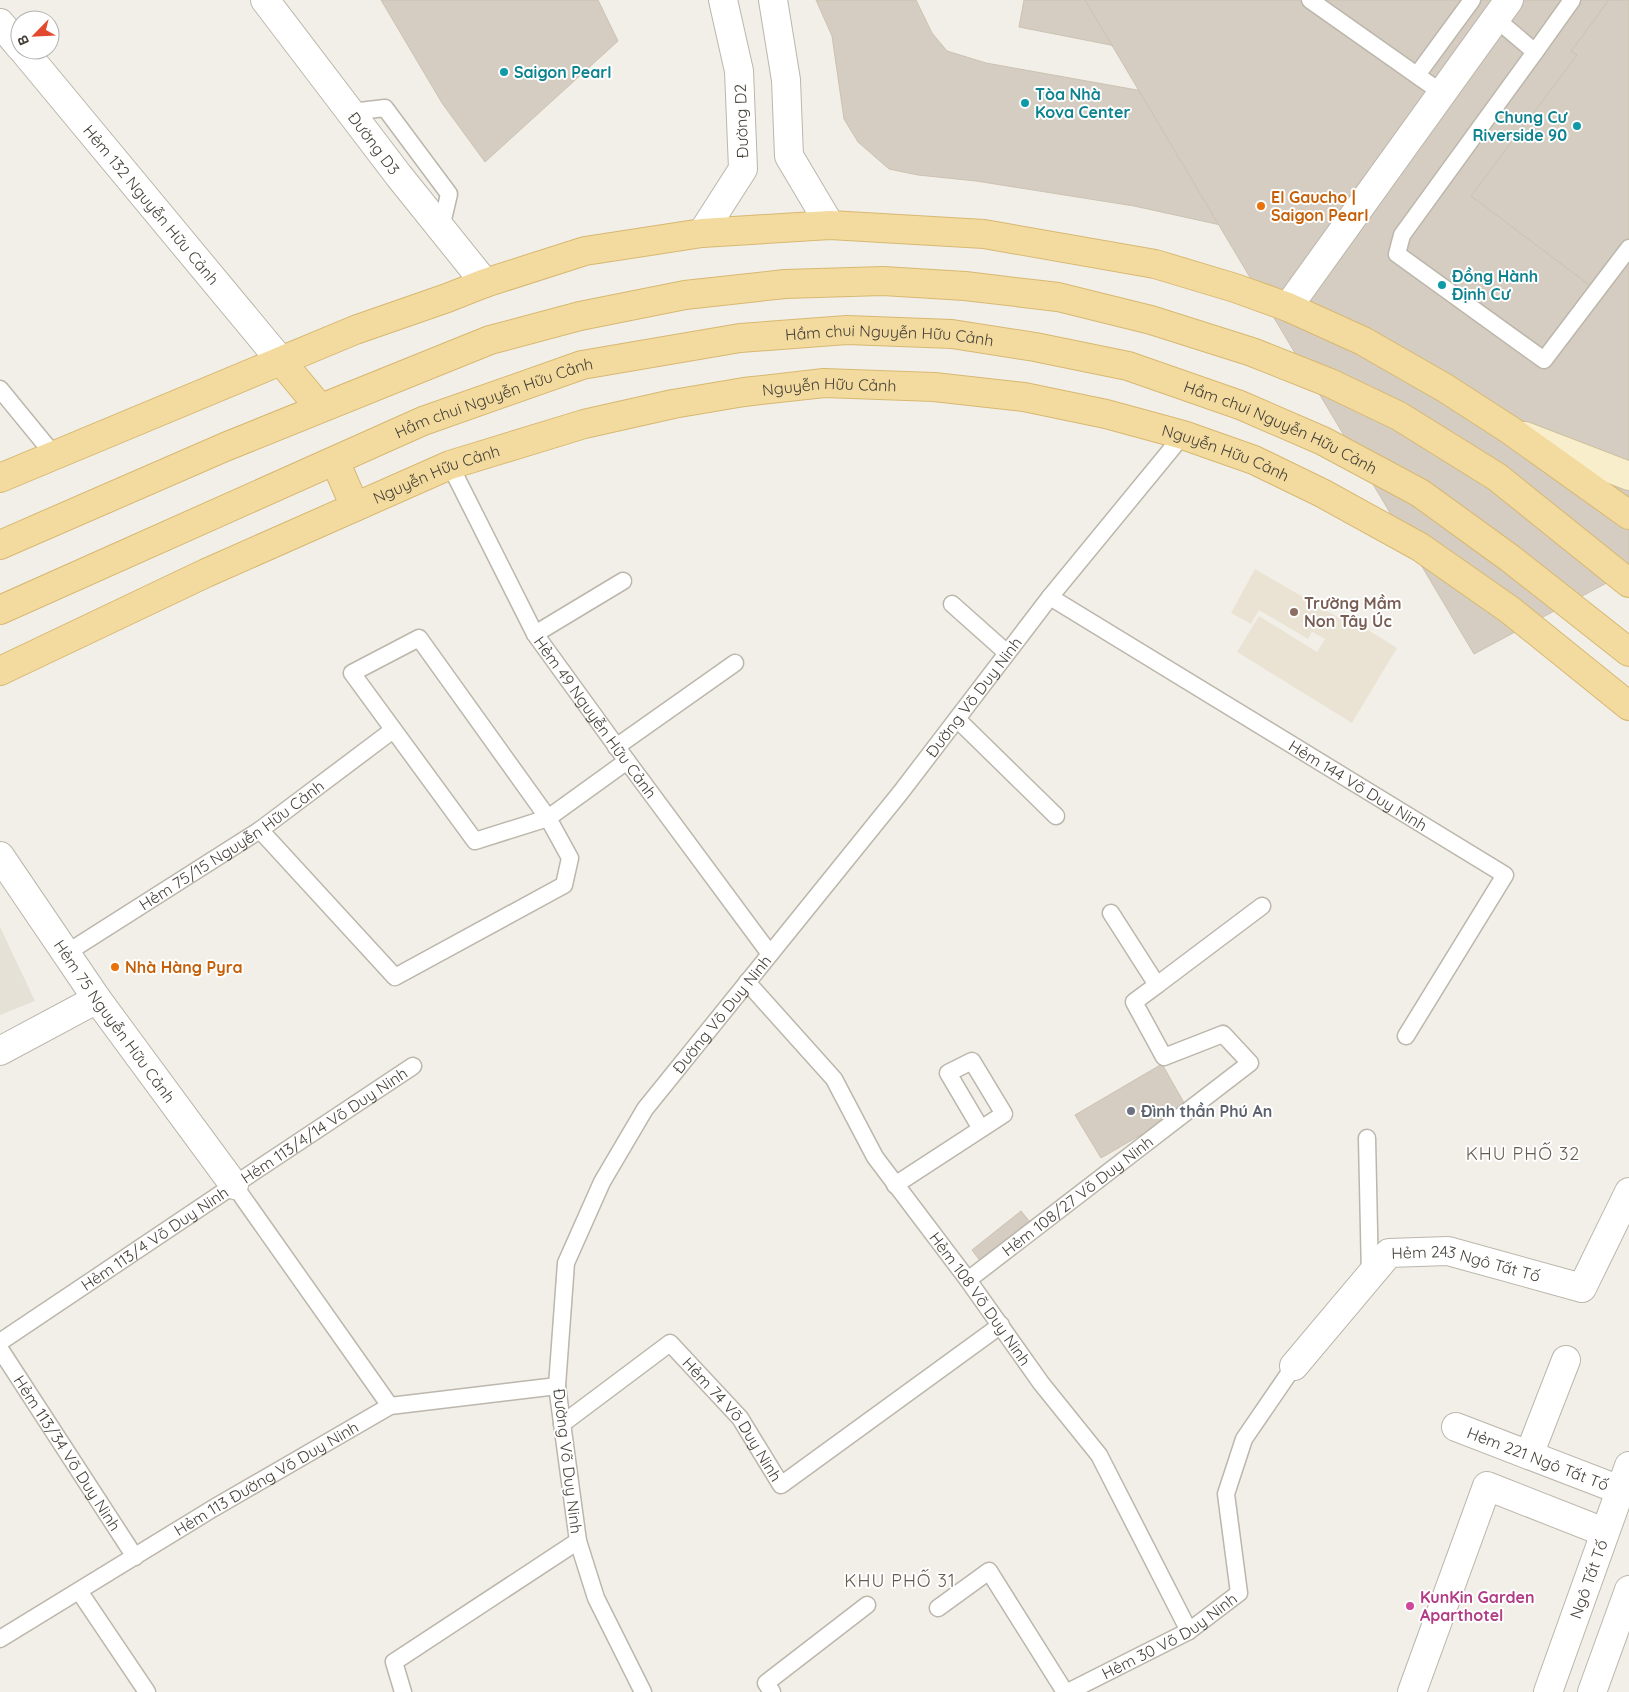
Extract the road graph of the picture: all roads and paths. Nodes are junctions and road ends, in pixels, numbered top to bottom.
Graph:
1 (265, 0) edge
2 (723, 0) edge
3 (773, 0) edge
4 (1310, 0) edge
5 (1472, 0) edge
6 (1572, 0) edge
7 (1502, 9) edge
8 (0, 23) edge
9 (10, 35) edge
10 (1535, 52) junction
11 (30, 60) edge
12 (1417, 75) junction
13 (1442, 92) junction
14 (830, 225) junction
15 (702, 233) junction
16 (1629, 248) edge
17 (486, 284) junction
18 (1288, 308) junction
19 (281, 361) junction
20 (0, 389) edge
21 (320, 408) junction
22 (1510, 430) junction
23 (1183, 435) junction
24 (54, 455) junction
25 (335, 461) junction
26 (450, 465) junction
27 (1629, 476) edge
28 (0, 478) edge
29 (355, 507) junction
30 (1629, 515) edge
31 (0, 545) edge
32 (623, 581) dead end
33 (1629, 582) edge
34 (1050, 597) junction
35 (952, 604) dead end
36 (0, 610) edge
37 (535, 634) junction
38 (1629, 652) edge
39 (1007, 653) junction
40 (735, 663) dead end
41 (0, 671) edge
42 (1629, 706) edge
43 (957, 719) junction
44 (394, 730) junction
45 (616, 747) junction
46 (626, 761) junction
47 (1056, 816) dead end
48 (548, 818) junction
49 (260, 830) junction
50 (0, 856) edge
51 (1262, 906) dead end
52 (1111, 913) dead end
53 (65, 954) junction
54 (770, 954) junction
55 (747, 982) junction
56 (1157, 985) junction
57 (97, 999) junction
58 (1406, 1036) dead end
59 (0, 1051) edge
60 (413, 1066) dead end
61 (981, 1129) dead end
62 (1366, 1138) dead end
63 (234, 1185) junction
64 (895, 1185) junction
65 (1629, 1192) edge
66 (1370, 1276) junction
67 (968, 1280) junction
68 (1000, 1325) junction
69 (0, 1342) edge
70 (0, 1349) edge
71 (1566, 1360) dead end
72 (1294, 1366) joint
73 (557, 1386) junction
74 (390, 1406) junction
75 (562, 1424) junction
76 (1456, 1427) dead end
77 (1529, 1455) junction
78 (1624, 1478) edge
79 (1604, 1532) junction
80 (578, 1541) junction
81 (135, 1557) junction
82 (1629, 1590) edge
83 (79, 1591) junction
84 (867, 1605) dead end
85 (938, 1608) dead end
86 (1189, 1631) junction
87 (0, 1639) edge
88 (141, 1690) edge
89 (403, 1692) edge
90 (644, 1692) edge
91 (772, 1692) edge
92 (1066, 1692) edge
93 (1412, 1692) edge
94 (1548, 1692) edge
95 (1592, 1692) edge

1 - 17 street, Đường D3
2 - 15 street, Đường D2
3 - 14 street
4 - 12 lane
5 - 12 lane
6 - 10 lane
7 - 10 lane
7 - 13 street
8 - 9 street
10 - 16 lane
11 - 19 street, Hẻm 132 Nguyễn Hữu Cảnh
12 - 13 lane
13 - 18 street
14 - 15 main road
14 - 18 main road
15 - 17 main road
17 - 19 main road
18 - 22 main road
19 - 21 main road
19 - 24 main road
20 - 24 lane
21 - 31 main road
21 - 33 main road
22 - 27 main road
22 - 30 main road
23 - 26 main road, Nguyễn Hữu Cảnh
23 - 34 lane, Đường Võ Duy Ninh
23 - 42 main road, Nguyễn Hữu Cảnh
24 - 28 main road
25 - 29 main road
25 - 36 main road, Hầm chui Nguyễn Hữu Cảnh
25 - 38 main road, Hầm chui Nguyễn Hữu Cảnh
26 - 29 main road, Nguyễn Hữu Cảnh
26 - 37 lane, Hẻm 49 Nguyễn Hữu Cảnh
29 - 41 main road, Nguyễn Hữu Cảnh
32 - 37 lane
34 - 39 lane, Đường Võ Duy Ninh
34 - 58 lane, Hẻm 144 Võ Duy Ninh
35 - 39 lane
37 - 45 lane, Hẻm 49 Nguyễn Hữu Cảnh
39 - 43 lane, Đường Võ Duy Ninh
40 - 45 lane
43 - 47 lane
43 - 54 lane, Đường Võ Duy Ninh
44 - 48 lane
44 - 48 lane
44 - 49 lane, Hẻm 75/15 Nguyễn Hữu Cảnh
45 - 46 lane, Hẻm 49 Nguyễn Hữu Cảnh
46 - 48 lane
46 - 54 lane, Hẻm 49 Nguyễn Hữu Cảnh
48 - 49 lane
49 - 53 lane, Hẻm 75/15 Nguyễn Hữu Cảnh
50 - 53 street, Hẻm 75 Nguyễn Hữu Cảnh
51 - 56 lane
52 - 56 lane
53 - 57 street, Hẻm 75 Nguyễn Hữu Cảnh
54 - 55 lane, Đường Võ Duy Ninh
55 - 64 lane, Hẻm 108 Võ Duy Ninh
55 - 73 lane, Đường Võ Duy Ninh
56 - 67 lane, Hẻm 108/27 Võ Duy Ninh
57 - 59 street
57 - 63 street, Hẻm 75 Nguyễn Hữu Cảnh
60 - 63 lane, Hẻm 113/4/14 Võ Duy Ninh
61 - 64 lane
62 - 66 lane
63 - 69 lane, Hẻm 113/4 Võ Duy Ninh
63 - 74 lane, Hẻm 113/4 Võ Duy Ninh
64 - 67 lane, Hẻm 108 Võ Duy Ninh
65 - 66 street, Hẻm 243 Ngô Tất Tố
66 - 72 street, Hẻm 243 Ngô Tất Tố
67 - 68 lane, Hẻm 108 Võ Duy Ninh
68 - 75 lane, Hẻm 74 Võ Duy Ninh
68 - 86 lane, Hẻm 108 Võ Duy Ninh
70 - 81 lane, Hẻm 113/34 Võ Duy Ninh
71 - 77 street
72 - 86 lane, Hẻm 30 Võ Duy Ninh
73 - 74 lane, Hẻm 113 Đường Võ Duy Ninh
73 - 75 lane, Đường Võ Duy Ninh
74 - 81 lane, Hẻm 113 Đường Võ Duy Ninh
75 - 80 lane, Đường Võ Duy Ninh
76 - 77 street, Hẻm 221 Ngô Tất Tố
77 - 78 street, Hẻm 221 Ngô Tất Tố
78 - 79 street, Ngô Tất Tố
79 - 93 street
79 - 94 street, Ngô Tất Tố
80 - 89 lane
80 - 90 lane, Đường Võ Duy Ninh
81 - 83 lane, Hẻm 113 Đường Võ Duy Ninh
82 - 95 street
83 - 87 lane, Hẻm 113 Đường Võ Duy Ninh
83 - 88 lane
84 - 91 lane
85 - 92 lane
86 - 92 lane, Hẻm 30 Võ Duy Ninh

